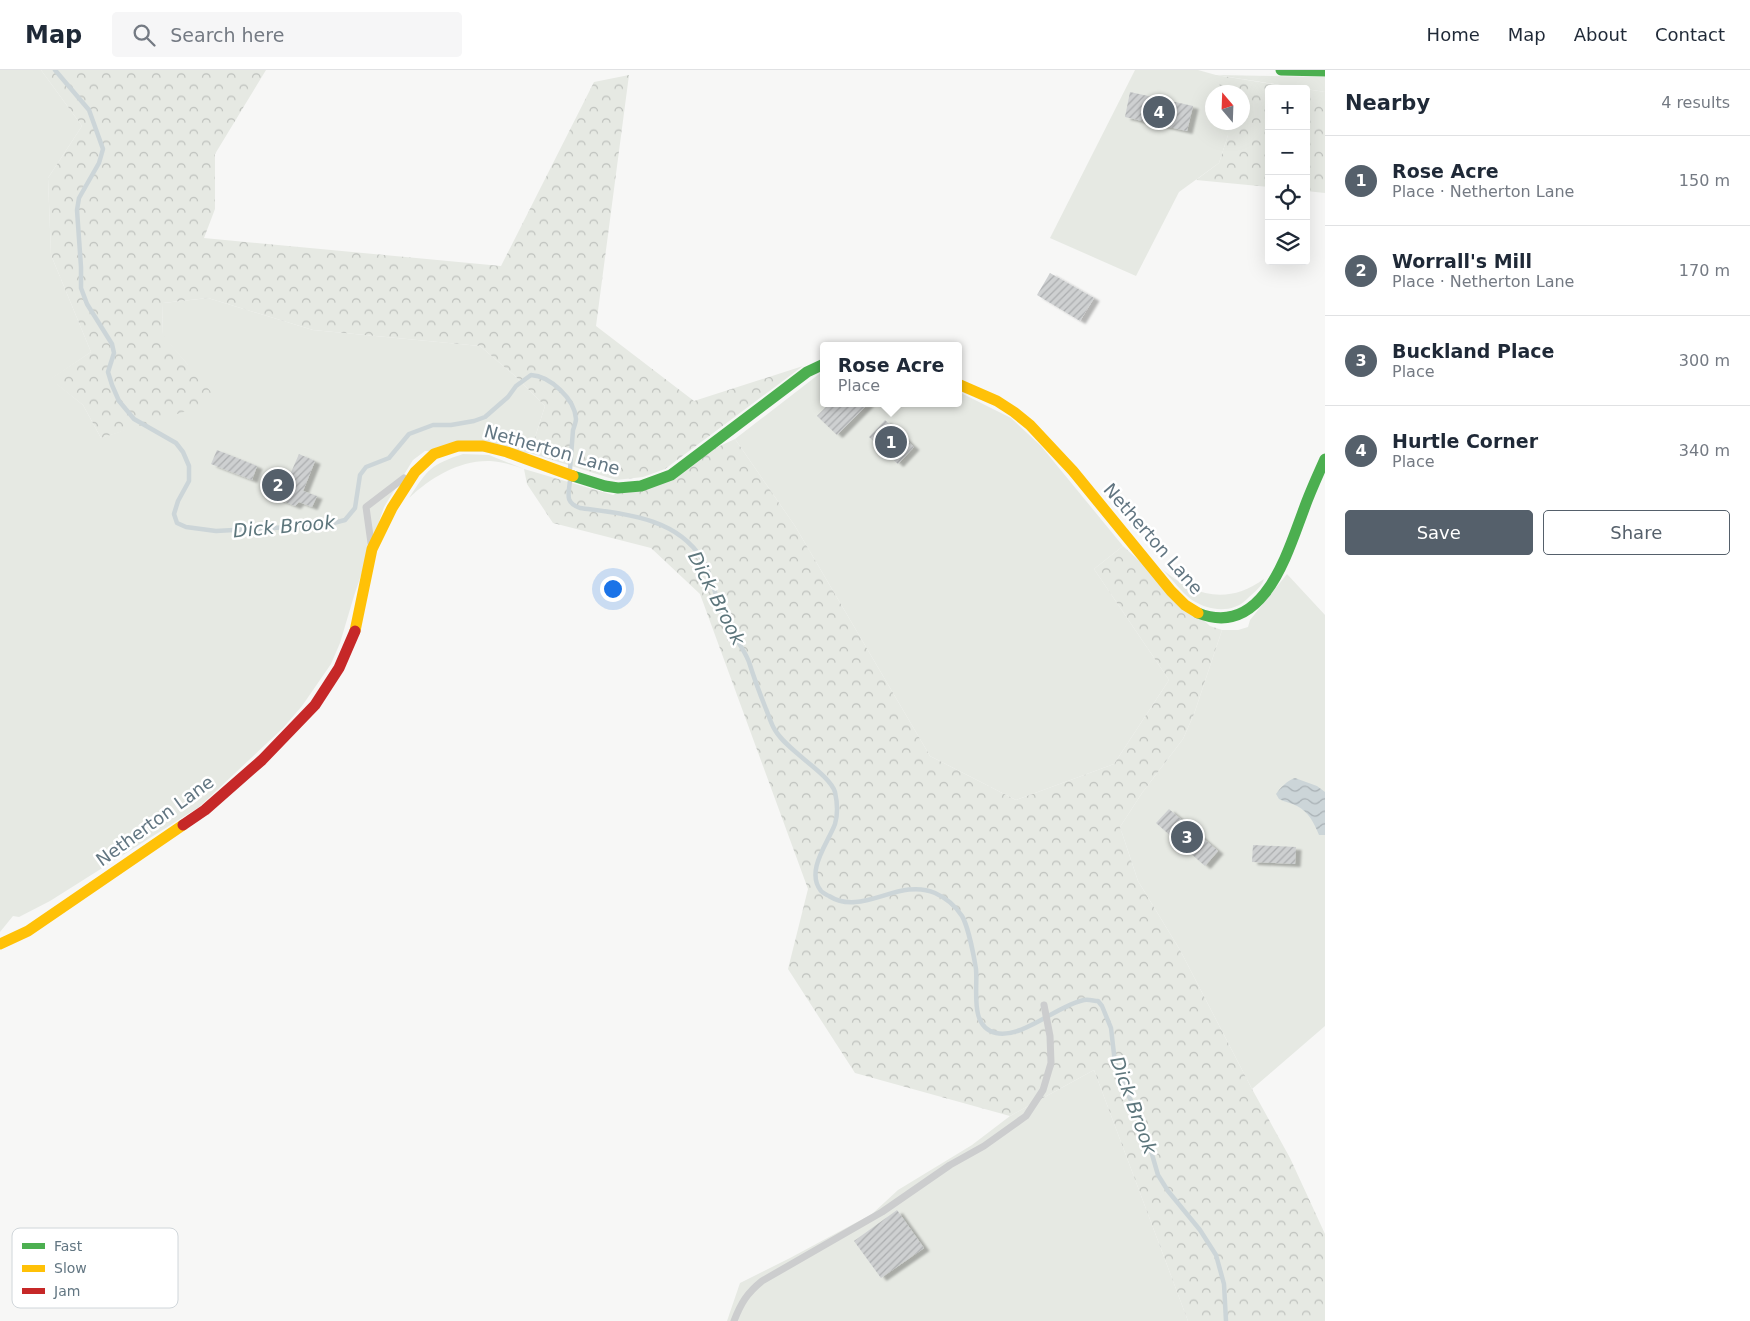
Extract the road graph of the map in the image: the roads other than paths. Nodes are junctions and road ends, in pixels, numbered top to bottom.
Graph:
1 (1280, 70) edge
2 (1325, 71) edge
3 (820, 366) edge
4 (962, 385) edge
5 (1325, 459) edge
6 (415, 472) junction
7 (372, 549) junction
8 (0, 944) edge
9 (1044, 1005) dead end
10 (734, 1321) edge

1 - 2 street
3 - 6 street, Netherton Lane
4 - 5 street, Netherton Lane
6 - 7 street, Netherton Lane
6 - 7 lane
7 - 8 street, Netherton Lane
9 - 10 lane

